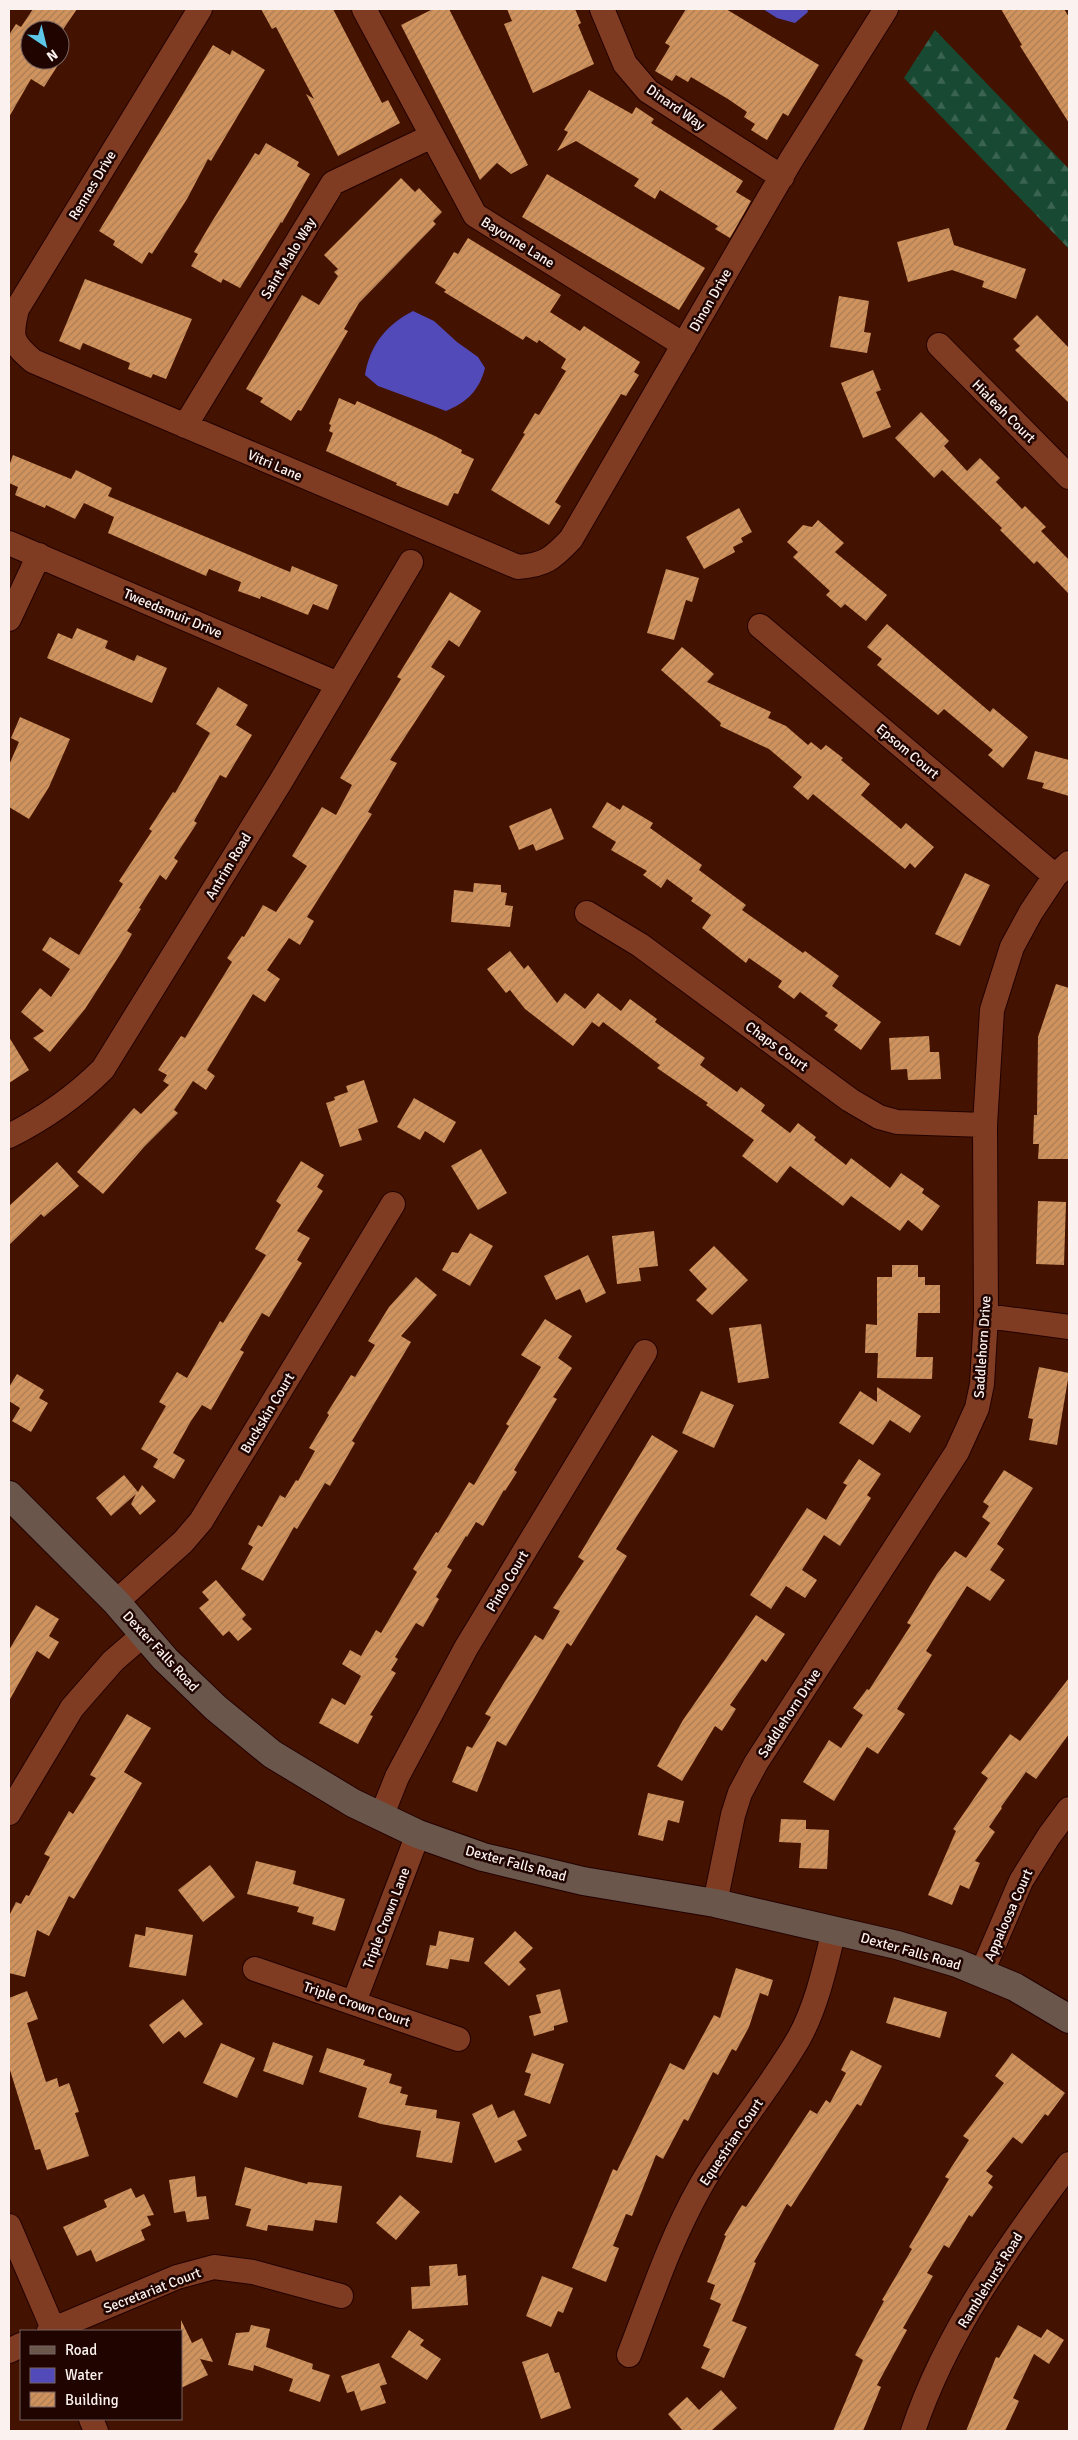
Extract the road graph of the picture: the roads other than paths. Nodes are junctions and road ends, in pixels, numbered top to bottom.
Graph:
1 (200, 9) edge
2 (364, 9) edge
3 (602, 9) edge
4 (886, 9) edge
5 (432, 136) junction
6 (782, 177) junction
7 (684, 345) junction
8 (939, 345) dead end
9 (34, 361) joint
10 (185, 426) junction
11 (1069, 477) edge
12 (9, 543) edge
13 (39, 555) junction
14 (411, 562) dead end
15 (518, 567) joint
16 (9, 619) edge
17 (760, 626) dead end
18 (338, 684) junction
19 (1062, 869) edge
20 (587, 913) dead end
21 (985, 1125) junction
22 (9, 1136) edge
23 (393, 1204) dead end
24 (986, 1316) junction
25 (1069, 1327) edge
26 (645, 1352) dead end
27 (9, 1495) edge
28 (116, 1602) junction
29 (143, 1635) junction
30 (1069, 1810) edge
31 (9, 1813) edge
32 (381, 1816) junction
33 (418, 1834) junction
34 (715, 1903) junction
35 (834, 1930) junction
36 (255, 1969) dead end
37 (982, 1972) junction
38 (354, 2002) junction
39 (1069, 2020) edge
40 (458, 2039) dead end
41 (1069, 2164) edge
42 (9, 2226) edge
43 (342, 2296) dead end
44 (52, 2330) edge
45 (54, 2330) edge
46 (629, 2355) dead end
47 (913, 2431) edge

1 - 9 street, Rennes Drive
2 - 5 street, Bayonne Lane
3 - 6 street, Dinard Way
4 - 6 street, Dinon Drive
5 - 7 street, Bayonne Lane
5 - 10 street, Saint Malo Way
6 - 7 street, Dinon Drive
7 - 15 street, Dinon Drive
8 - 11 street, Hialeah Court
9 - 10 street, Vitri Lane
10 - 15 street, Vitri Lane
12 - 13 street, Tweedsmuir Drive
13 - 16 street
13 - 18 street, Tweedsmuir Drive
14 - 18 street, Antrim Road
17 - 19 street, Epsom Court
18 - 22 street, Antrim Road
19 - 21 street, Saddlehorn Drive
20 - 21 street, Chaps Court
21 - 24 street, Saddlehorn Drive
23 - 28 street, Buckskin Court
24 - 25 street
24 - 34 street, Saddlehorn Drive
26 - 32 street, Pinto Court
27 - 28 street, Dexter Falls Road
28 - 29 street, Dexter Falls Road
29 - 31 street
29 - 32 street, Dexter Falls Road
30 - 37 street, Appaloosa Court
32 - 33 street, Dexter Falls Road
33 - 34 street, Dexter Falls Road
33 - 38 street, Triple Crown Lane
34 - 35 street, Dexter Falls Road
35 - 37 street, Dexter Falls Road
35 - 46 street, Equestrian Court
36 - 38 street, Triple Crown Court
37 - 39 street, Dexter Falls Road
38 - 40 street, Triple Crown Court
41 - 47 street, Ramblehurst Road
42 - 44 street
43 - 45 street, Secretariat Court

